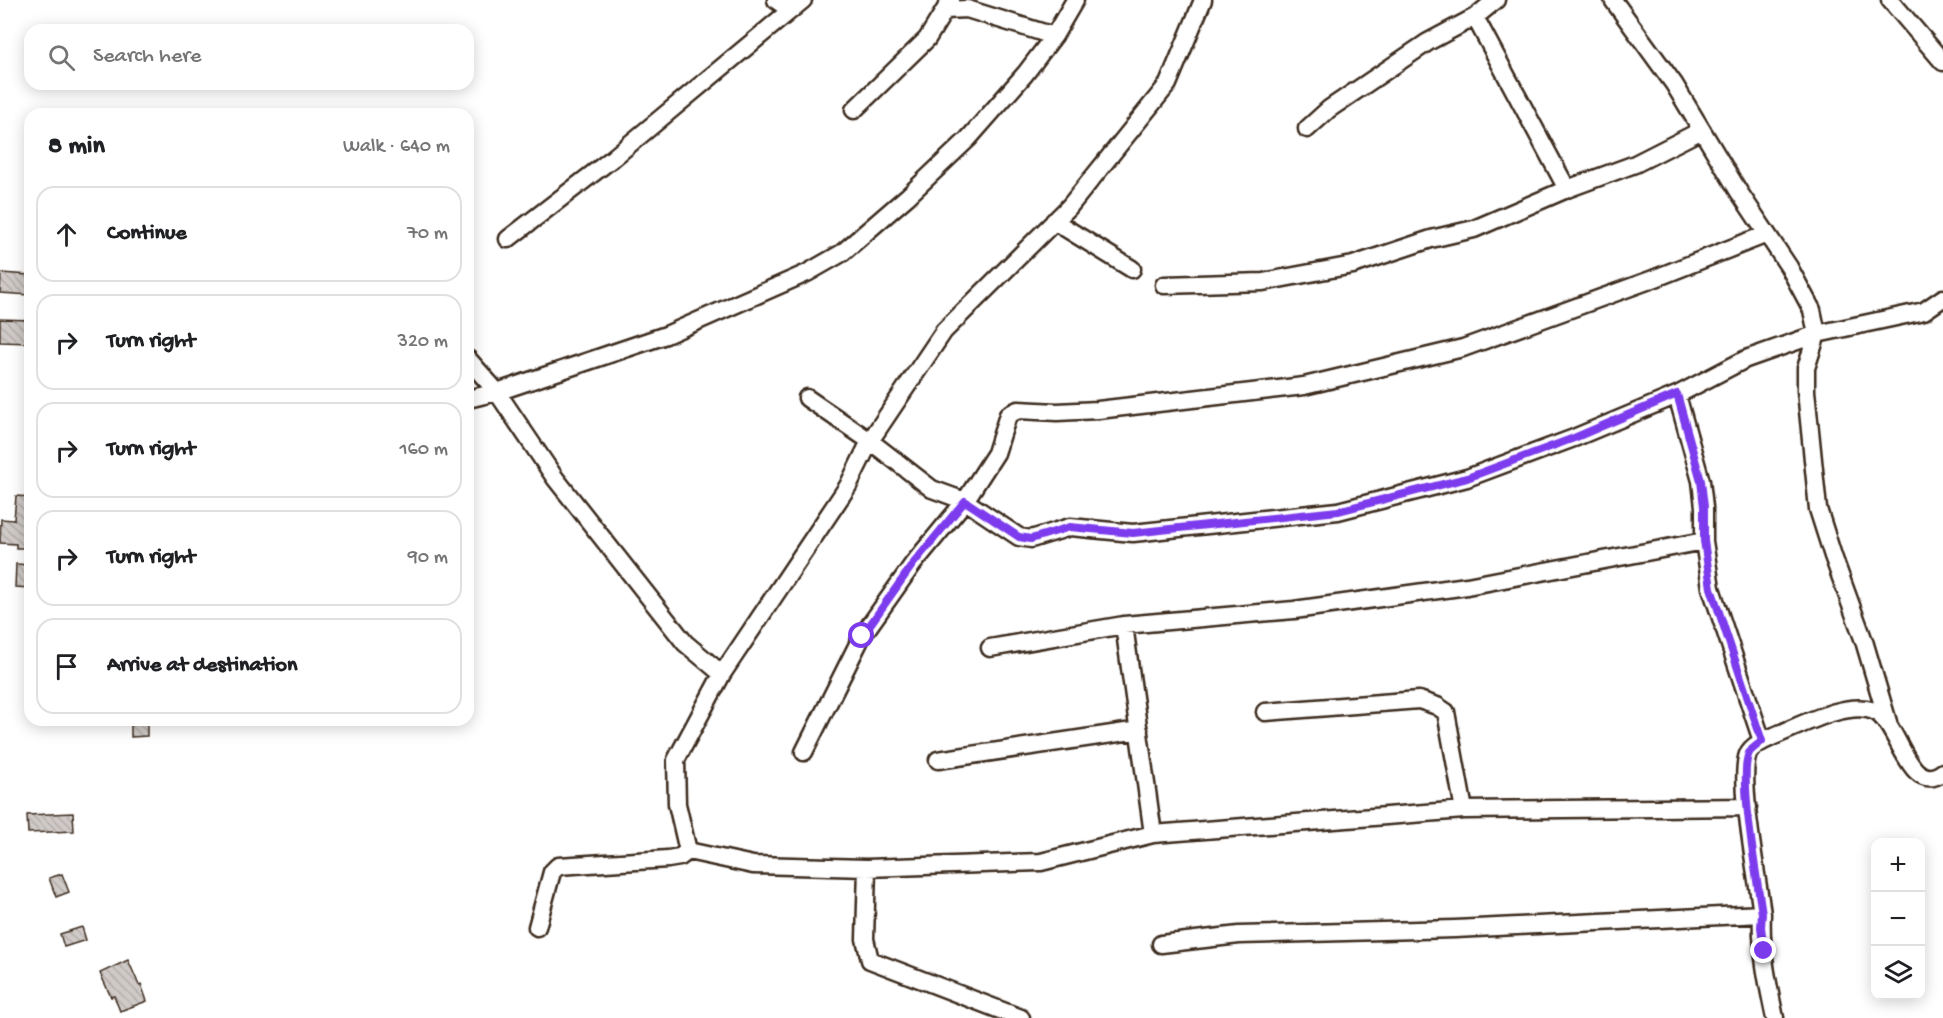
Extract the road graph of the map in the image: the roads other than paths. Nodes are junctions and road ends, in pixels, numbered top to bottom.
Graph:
1 (1075, 0) edge
2 (1203, 0) edge
3 (1496, 0) edge
4 (1613, 0) edge
5 (1890, 0) edge
6 (790, 3) edge
7 (948, 5) edge
8 (1475, 17) junction
9 (1054, 36) junction
10 (1942, 58) edge
11 (854, 110) dead end
12 (1307, 129) dead end
13 (1702, 130) junction
14 (1567, 189) junction
15 (1054, 221) junction
16 (1767, 234) junction
17 (508, 238) dead end
18 (1132, 269) dead end
19 (1164, 285) dead end
20 (1943, 298) edge
21 (1817, 334) junction
22 (474, 366) edge
23 (497, 393) junction
24 (1677, 394) junction
25 (474, 398) edge
26 (807, 398) dead end
27 (870, 441) junction
28 (965, 501) junction
29 (1704, 541) junction
30 (1124, 625) junction
31 (990, 648) dead end
32 (722, 674) junction
33 (1265, 712) dead end
34 (1888, 722) junction
35 (1139, 730) junction
36 (1762, 741) junction
37 (804, 752) dead end
38 (938, 760) dead end
39 (1943, 772) edge
40 (1748, 807) junction
41 (1464, 810) junction
42 (1153, 834) junction
43 (688, 851) junction
44 (867, 868) junction
45 (1762, 914) junction
46 (537, 927) dead end
47 (1161, 944) dead end
48 (1020, 1018) edge
49 (1775, 1018) edge

1 - 9 street
2 - 15 street
3 - 8 street
4 - 13 street
5 - 10 street
6 - 17 street
7 - 9 street
7 - 11 street
8 - 12 street
8 - 14 street
9 - 23 street
13 - 14 street
13 - 16 street
14 - 19 street
15 - 18 street
15 - 27 street
16 - 21 street
16 - 28 street
20 - 21 street
21 - 24 street
21 - 34 street
22 - 23 street
23 - 25 street
23 - 32 street
24 - 28 street
24 - 29 street
26 - 27 street
27 - 28 street
27 - 32 street
28 - 37 street
29 - 30 street
29 - 36 street
30 - 31 street
30 - 35 street
32 - 43 street
33 - 41 street
34 - 36 street
34 - 39 street
35 - 38 street
35 - 42 street
36 - 40 street
40 - 41 street
40 - 45 street
41 - 42 street
42 - 44 street
43 - 44 street
43 - 46 street
44 - 48 street
45 - 47 street
45 - 49 street

